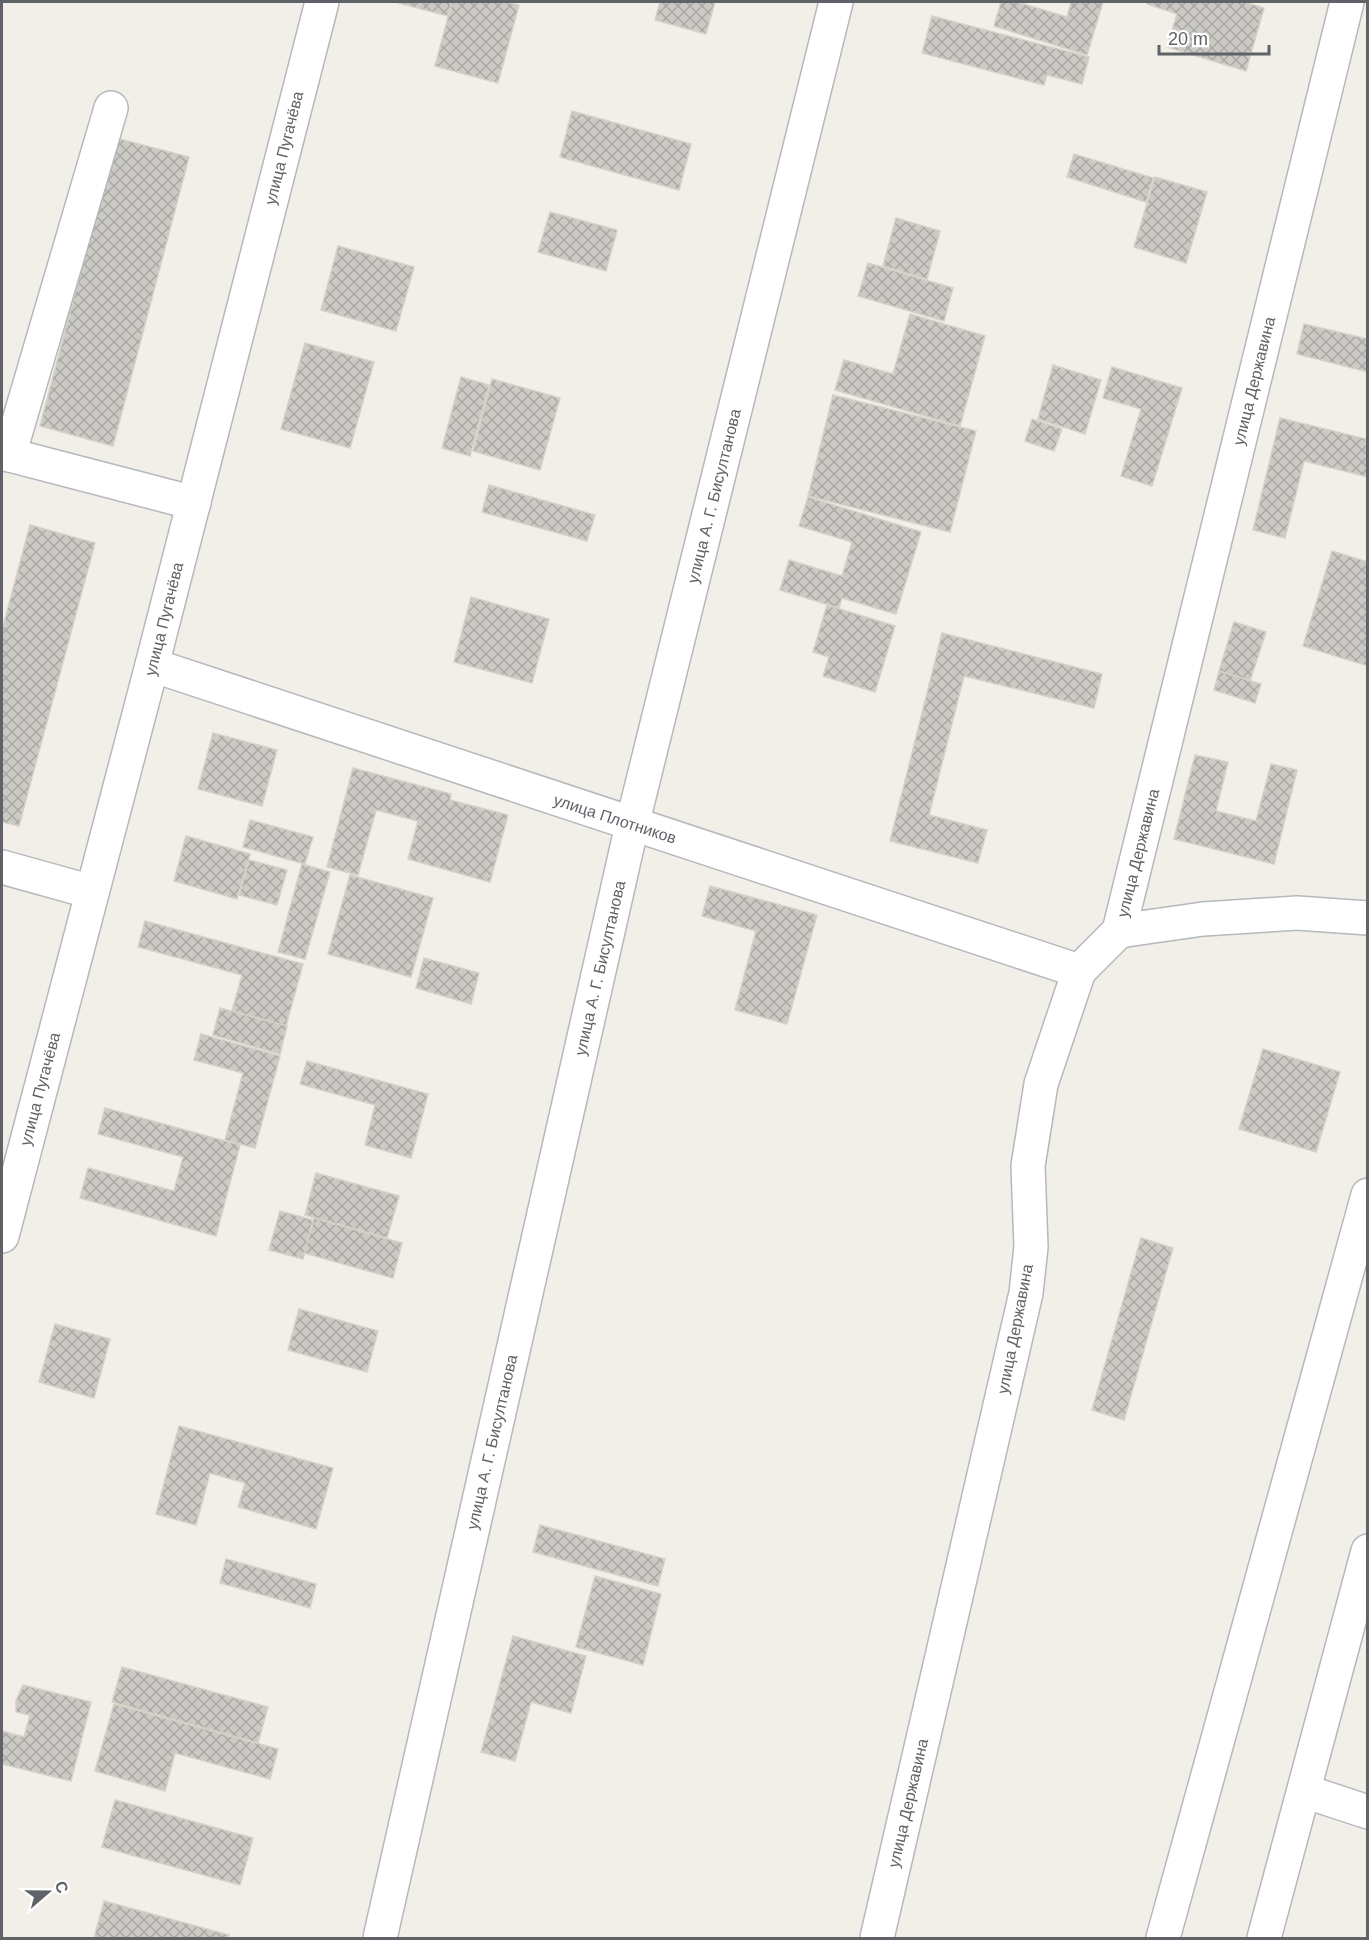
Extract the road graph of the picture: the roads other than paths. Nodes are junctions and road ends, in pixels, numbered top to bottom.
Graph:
1 (322, 2) edge
2 (836, 2) edge
3 (1347, 2) edge
4 (111, 108) dead end
5 (5, 454) edge
6 (194, 503) junction
7 (152, 665) junction
8 (632, 825) junction
9 (2, 867) edge
10 (93, 892) junction
11 (1368, 918) edge
12 (1119, 931) junction
13 (1079, 971) junction
14 (1368, 1195) edge
15 (2, 1236) edge
16 (1368, 1551) edge
17 (1304, 1791) junction
18 (1368, 1812) edge
19 (380, 1938) edge
20 (877, 1938) edge
21 (1163, 1938) edge
22 (1264, 1938) edge

1 - 6 street, улица Пугачёва
2 - 8 street, улица А. Г. Бисултанова
3 - 12 street, улица Державина
4 - 5 street
5 - 6 street
6 - 7 street, улица Пугачёва
7 - 8 street, улица Плотников
7 - 10 street, улица Пугачёва
8 - 13 street, улица Плотников
8 - 19 street, улица А. Г. Бисултанова
9 - 10 street
10 - 15 street, улица Пугачёва
11 - 12 street
12 - 13 street, улица Державина
13 - 20 street, улица Державина
14 - 21 street
16 - 17 street
17 - 18 street
17 - 22 street

